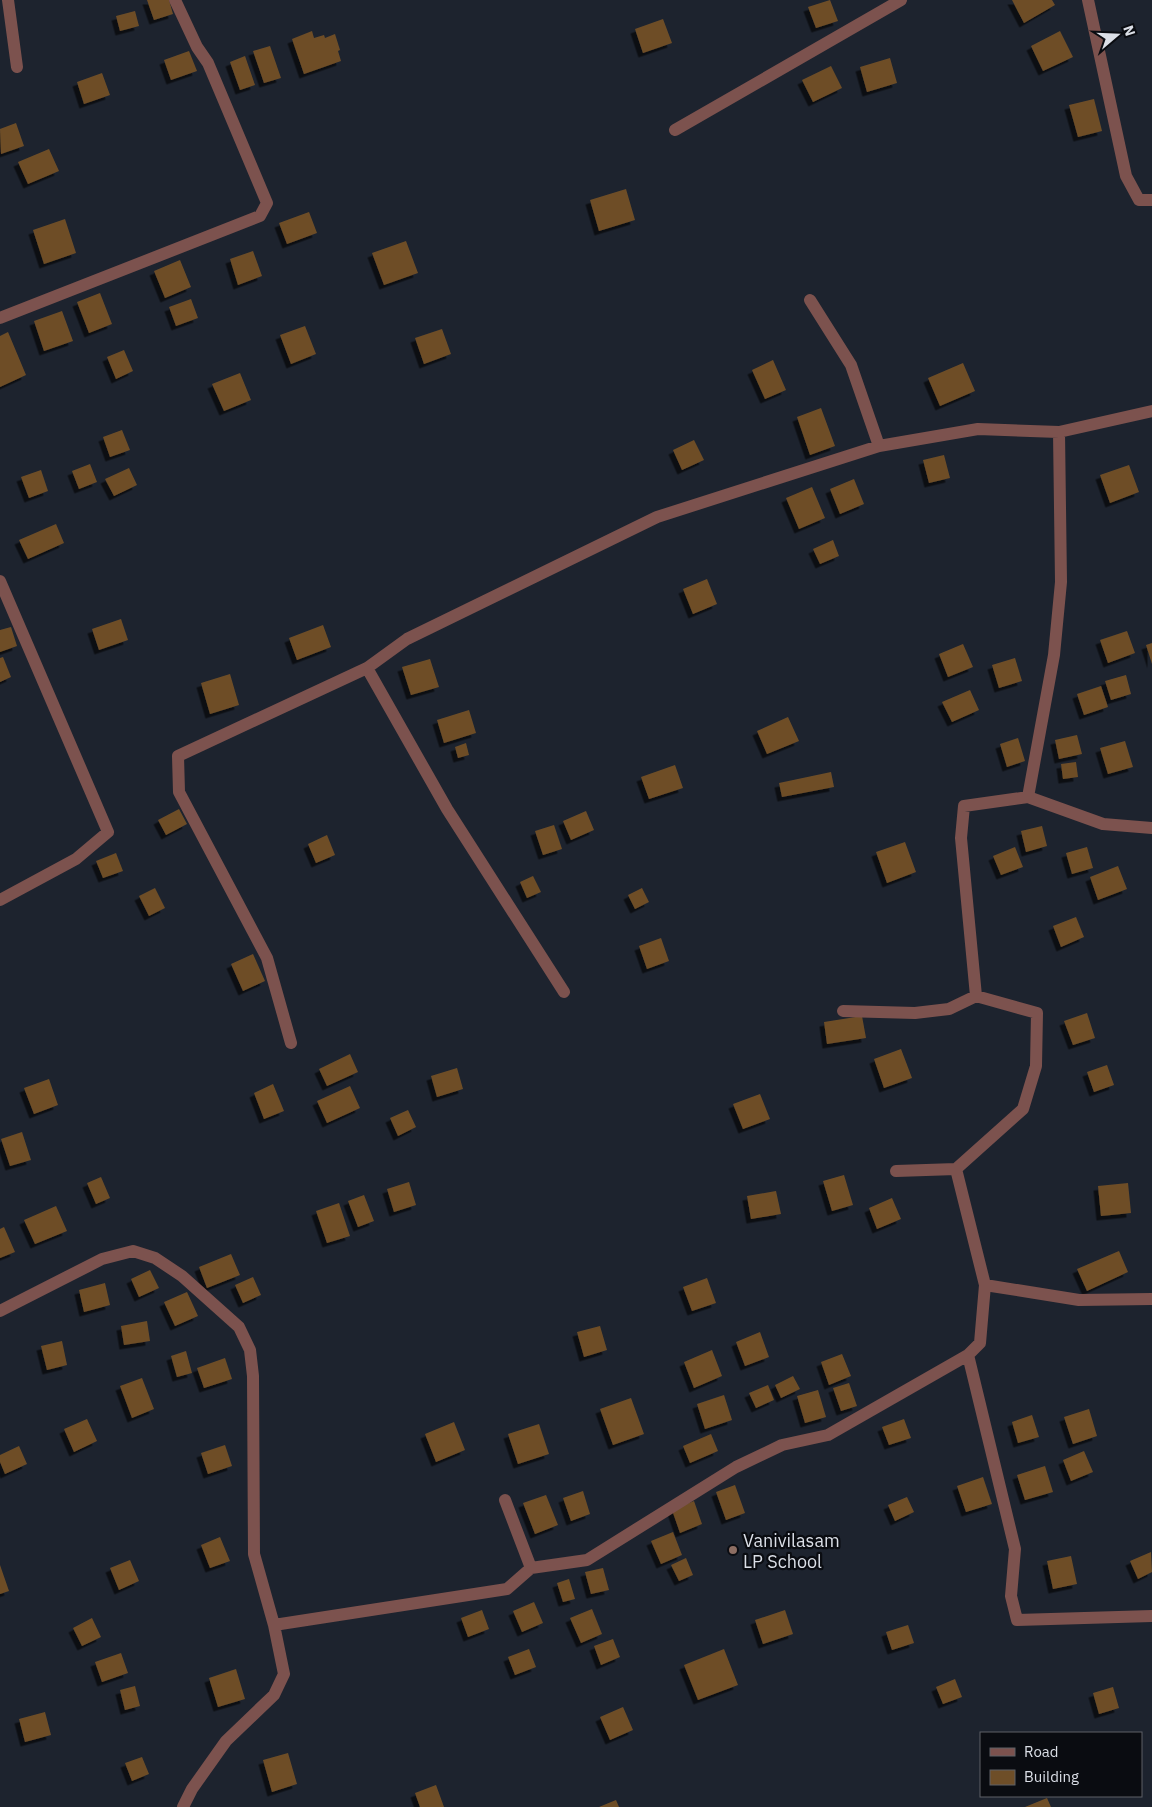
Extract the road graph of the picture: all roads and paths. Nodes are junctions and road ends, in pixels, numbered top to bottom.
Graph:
1 (8, 0) edge
2 (175, 0) edge
3 (901, 0) edge
4 (1088, 0) edge
5 (17, 67) dead end
6 (675, 130) dead end
7 (1152, 200) edge
8 (810, 300) dead end
9 (1, 315) edge
10 (1152, 411) edge
11 (1059, 432) junction
12 (879, 446) junction
13 (0, 581) edge
14 (367, 668) junction
15 (1028, 797) junction
16 (1152, 828) edge
17 (0, 900) edge
18 (564, 992) dead end
19 (976, 996) junction
20 (843, 1011) dead end
21 (291, 1043) dead end
22 (956, 1169) junction
23 (896, 1171) dead end
24 (984, 1285) junction
25 (1152, 1299) edge
26 (0, 1311) edge
27 (968, 1356) junction
28 (505, 1500) dead end
29 (531, 1568) junction
30 (1152, 1616) edge
31 (274, 1625) junction
32 (183, 1807) edge

1 - 5 street
2 - 9 street
3 - 6 street
4 - 7 street
8 - 12 street
10 - 11 street
11 - 12 street
11 - 15 street
12 - 14 street
13 - 17 street
14 - 18 street
14 - 21 street
15 - 16 street
15 - 19 street
19 - 20 street
19 - 22 street
22 - 23 street
22 - 24 street
24 - 25 street
24 - 27 street
26 - 31 street
27 - 29 street
27 - 30 street
28 - 29 street
29 - 31 street
31 - 32 street

